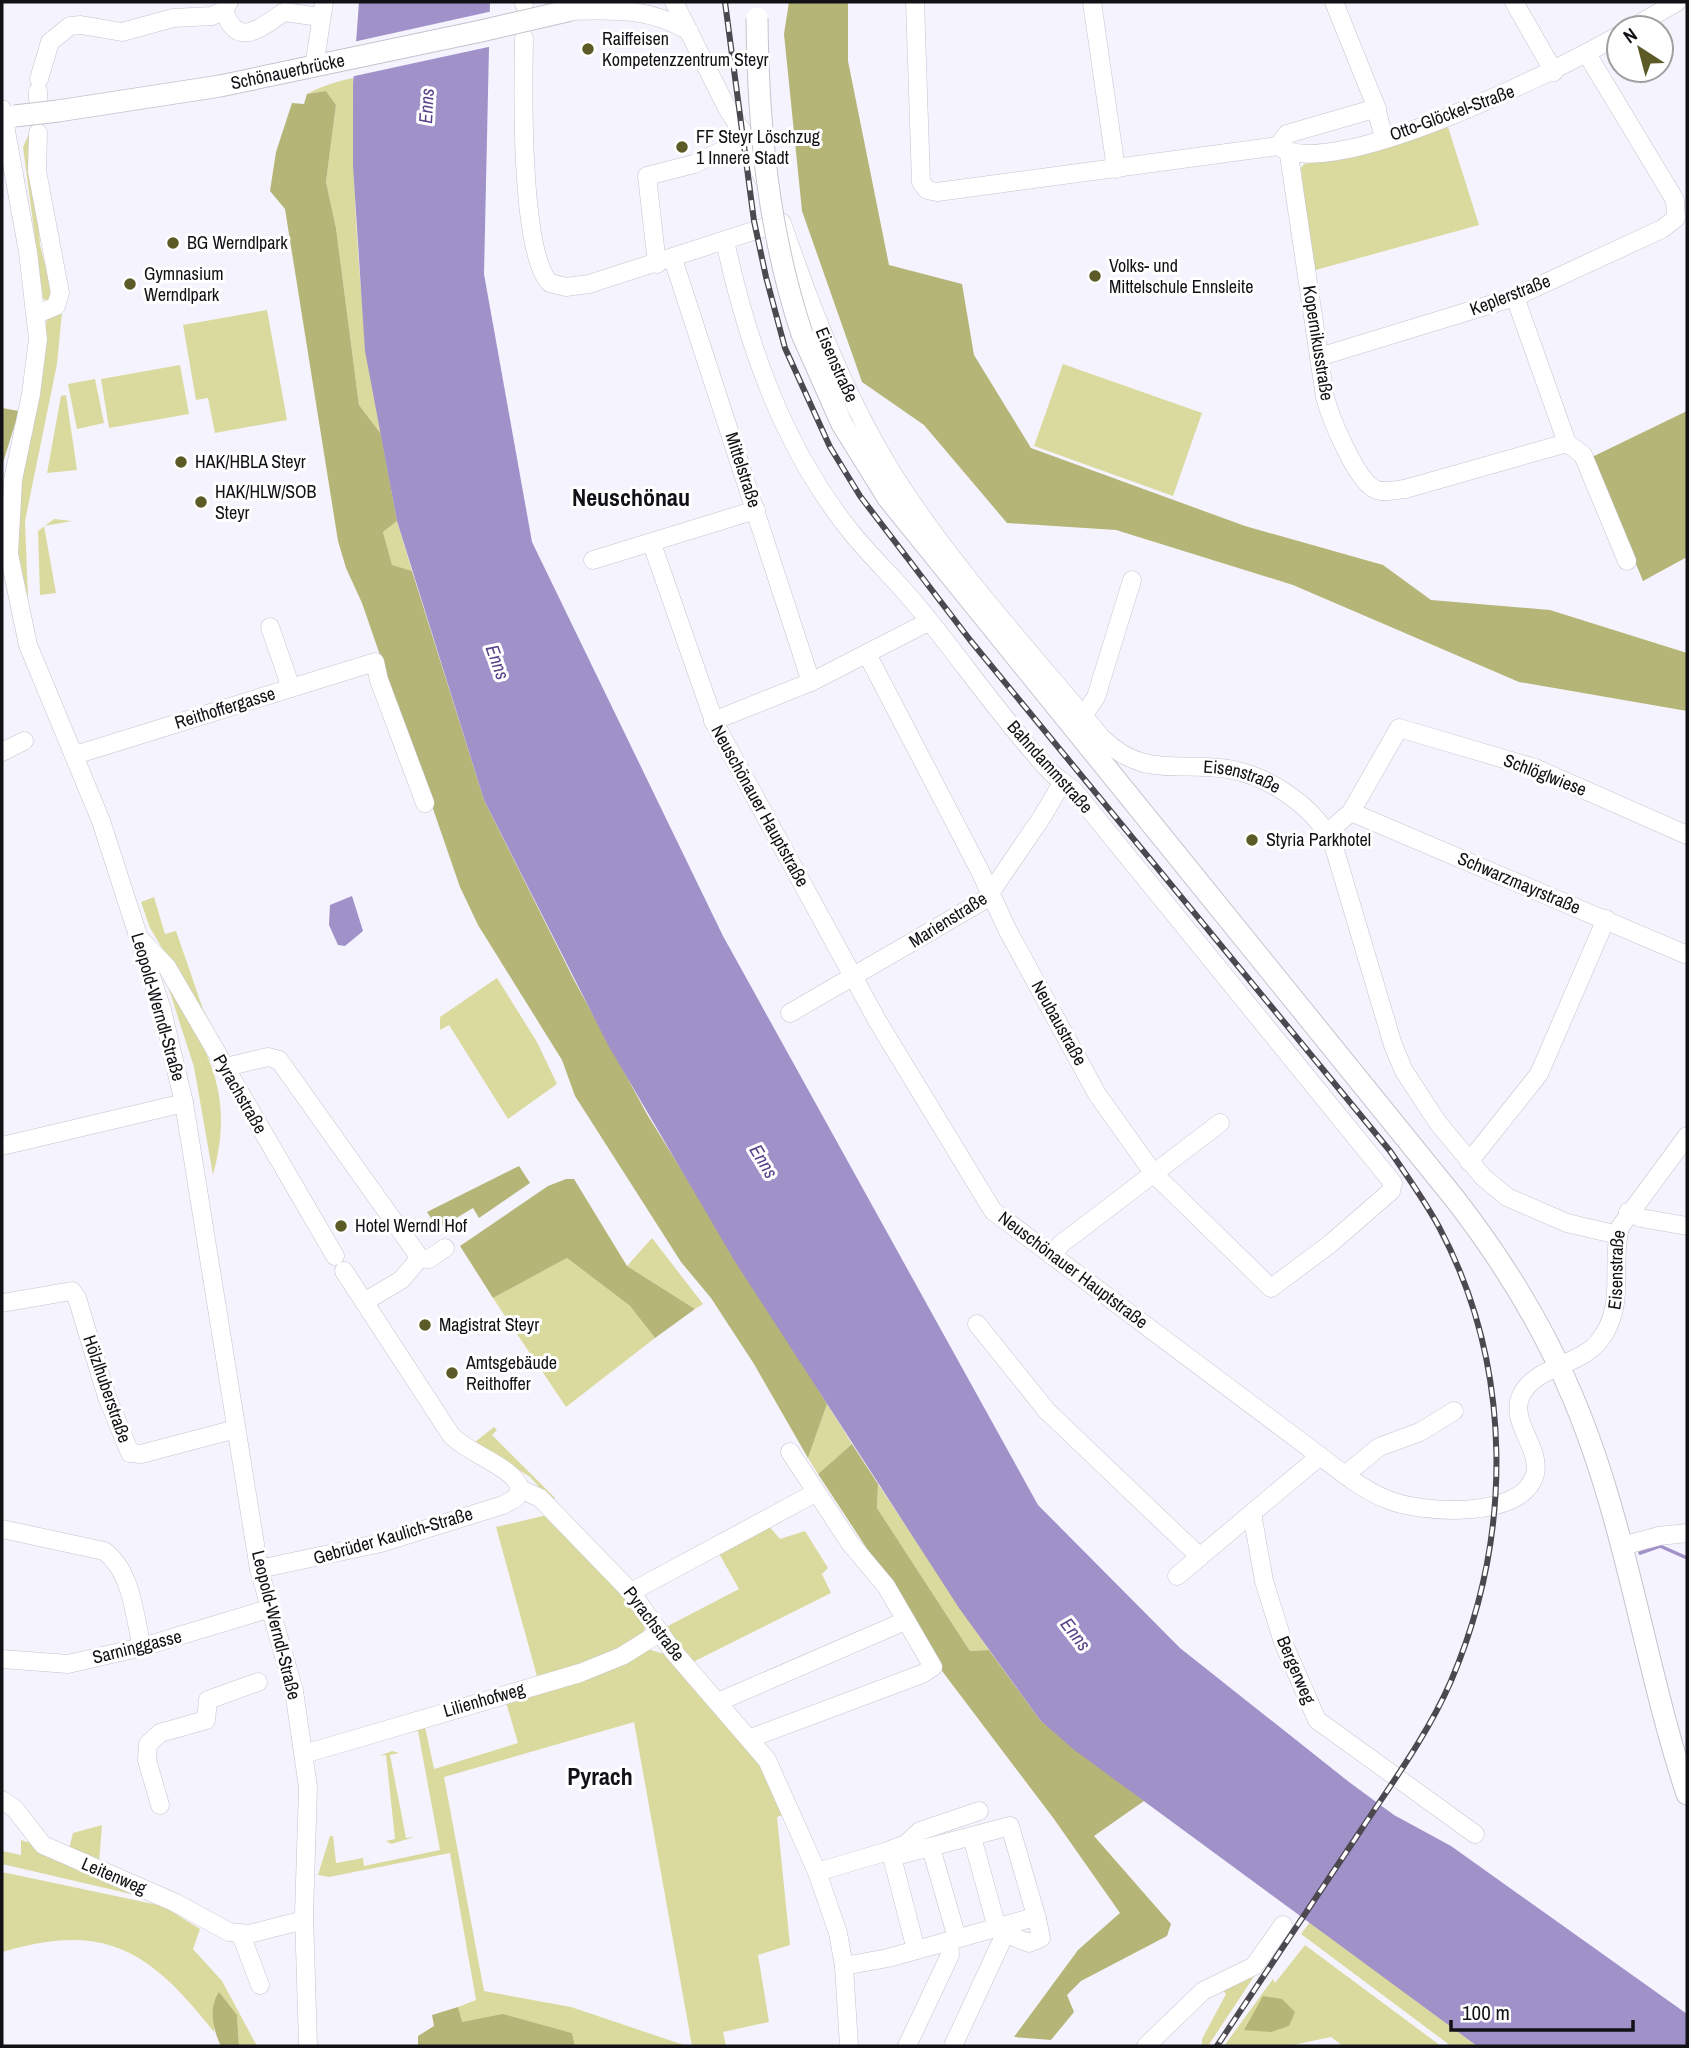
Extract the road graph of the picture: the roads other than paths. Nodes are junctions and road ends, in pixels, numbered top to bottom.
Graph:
1 (653, 2) edge
2 (674, 2) edge
3 (915, 2) edge
4 (1092, 2) edge
5 (1334, 2) edge
6 (1514, 2) edge
7 (1677, 2) edge
8 (226, 6) edge
9 (576, 6) edge
10 (322, 9) edge
11 (758, 10) edge
12 (1656, 14) edge
13 (689, 31) junction
14 (524, 38) dead end
15 (1605, 44) edge
16 (1587, 54) junction
17 (314, 67) junction
18 (1553, 72) junction
19 (38, 90) dead end
20 (1377, 108) junction
21 (5, 116) edge
22 (37, 133) dead end
23 (1384, 138) junction
24 (747, 139) junction
25 (1283, 150) junction
26 (1116, 169) junction
27 (781, 222) junction
28 (725, 241) junction
29 (665, 262) junction
30 (1515, 297) junction
31 (37, 314) junction
32 (1319, 357) junction
33 (1566, 443) junction
34 (755, 510) junction
35 (652, 544) junction
36 (593, 560) dead end
37 (1627, 561) dead end
38 (1132, 580) dead end
39 (928, 622) junction
40 (270, 627) dead end
41 (867, 654) junction
42 (811, 682) junction
43 (291, 688) junction
44 (1083, 716) junction
45 (713, 721) junction
46 (24, 741) dead end
47 (2, 752) edge
48 (75, 755) junction
49 (1062, 783) junction
50 (425, 803) dead end
51 (1351, 812) junction
52 (1328, 832) junction
53 (1687, 835) edge
54 (990, 895) junction
55 (1606, 919) junction
56 (138, 938) junction
57 (1687, 955) edge
58 (854, 976) junction
59 (790, 1013) dead end
60 (226, 1067) junction
61 (184, 1103) junction
62 (1220, 1123) dead end
63 (1687, 1136) edge
64 (2, 1146) edge
65 (1469, 1162) junction
66 (1154, 1174) junction
67 (1628, 1212) junction
68 (1687, 1226) edge
69 (1618, 1235) junction
70 (1330, 1244) joint
71 (445, 1248) dead end
72 (1052, 1256) junction
73 (420, 1258) junction
74 (364, 1302) junction
75 (2, 1303) edge
76 (977, 1324) dead end
77 (1560, 1366) junction
78 (1454, 1411) dead end
79 (236, 1429) junction
80 (790, 1452) dead end
81 (1320, 1456) junction
82 (1345, 1475) junction
83 (520, 1489) junction
84 (815, 1493) junction
85 (1252, 1513) junction
86 (2, 1529) edge
87 (1687, 1534) edge
88 (1622, 1546) junction
89 (1200, 1557) junction
90 (259, 1569) junction
91 (1177, 1576) dead end
92 (631, 1592) junction
93 (268, 1609) junction
94 (905, 1621) junction
95 (659, 1633) junction
96 (142, 1647) junction
97 (2, 1659) edge
98 (258, 1682) dead end
99 (718, 1702) junction
100 (751, 1738) junction
101 (304, 1754) junction
102 (1687, 1794) edge
103 (2, 1800) edge
104 (160, 1805) dead end
105 (979, 1811) dead end
106 (1475, 1834) dead end
107 (972, 1837) junction
108 (931, 1848) junction
109 (889, 1855) junction
110 (817, 1872) junction
111 (304, 1920) junction
112 (1283, 1925) dead end
113 (1001, 1927) junction
114 (241, 1935) junction
115 (953, 1940) junction
116 (916, 1950) junction
117 (844, 1966) junction
118 (260, 1985) dead end
119 (308, 2046) edge
120 (849, 2046) edge
121 (907, 2046) edge
122 (953, 2046) edge
123 (1146, 2046) edge

1 - 13 street, Eisenstraße
2 - 13 street, Eisenstraße
3 - 26 street, Otto-Glöckel-Straße
4 - 26 street
5 - 20 street
6 - 18 street
7 - 12 street
8 - 10 street
8 - 19 street
9 - 13 street
9 - 17 main road, Schönauerbrücke, bridge
10 - 17 street
11 - 77 main road, Eisenstraße, bridge
13 - 24 street, Eisenstraße
14 - 29 street
15 - 16 street, Otto-Glöckel-Straße
16 - 18 street, Otto-Glöckel-Straße
16 - 30 street, Keplerstraße
17 - 21 main road, Schönauerbrücke, bridge
18 - 23 street, Otto-Glöckel-Straße
20 - 23 street
20 - 25 street, Otto-Glöckel-Straße
21 - 31 street, Leopold-Werndl-Straße
22 - 31 street
23 - 25 street, Otto-Glöckel-Straße
24 - 27 street, Eisenstraße
24 - 29 street, Mittelstraße
25 - 26 street, Otto-Glöckel-Straße
25 - 32 street, Kopernikusstraße
27 - 28 street
27 - 44 street, Eisenstraße
28 - 29 street
28 - 39 street, Bahndammstraße
29 - 34 street, Mittelstraße
30 - 32 street, Keplerstraße
30 - 33 street
31 - 48 street, Leopold-Werndl-Straße
32 - 33 street, Kopernikusstraße
33 - 37 street
34 - 35 street
34 - 42 street, Mittelstraße
35 - 36 street
35 - 45 street, Neuschönauer Hauptstraße
38 - 44 street
39 - 41 street
39 - 49 street, Bahndammstraße
40 - 43 street
41 - 42 street
41 - 54 street, Neubaustraße
42 - 45 street
43 - 48 street, Reithoffergasse
43 - 50 street, Reithoffergasse
44 - 52 street, Eisenstraße
45 - 58 street, Neuschönauer Hauptstraße
46 - 47 street
48 - 56 street, Leopold-Werndl-Straße
49 - 54 street, Marienstraße
49 - 70 street, Bahndammstraße
51 - 52 street
51 - 53 street, Schlöglwiese
51 - 55 street, Schwarzmayrstraße
52 - 65 street, Eisenstraße
54 - 58 street, Marienstraße
54 - 66 street, Neubaustraße
55 - 57 street, Schwarzmayrstraße
55 - 65 street
56 - 60 street, Pyrachstraße
56 - 61 street, Leopold-Werndl-Straße
58 - 59 street, Marienstraße
58 - 72 street, Neuschönauer Hauptstraße
60 - 73 street
60 - 74 street, Pyrachstraße
61 - 64 street
61 - 79 street, Leopold-Werndl-Straße
62 - 66 street
63 - 67 street
65 - 69 street, Eisenstraße
66 - 70 street, Neubaustraße
66 - 72 street
67 - 68 street
67 - 69 street
69 - 77 street, Eisenstraße
71 - 73 street
72 - 81 street, Neuschönauer Hauptstraße
73 - 74 street
74 - 83 street, Pyrachstraße
75 - 79 street, Hölzlhuberstraße
76 - 89 street
77 - 82 street, Neuschönauer Hauptstraße
77 - 88 main road, Eisenstraße
78 - 82 street
79 - 90 street, Leopold-Werndl-Straße
80 - 84 street
81 - 82 street, Neuschönauer Hauptstraße
81 - 85 street
83 - 90 street, Gebrüder Kaulich-Straße
83 - 92 street, Pyrachstraße
84 - 92 street
84 - 94 street
85 - 89 street
85 - 106 street, Bergerweg
86 - 96 street
87 - 88 street
88 - 102 main road, Eisenstraße
89 - 91 street
90 - 93 street, Leopold-Werndl-Straße
92 - 95 street, Pyrachstraße
93 - 96 street, Sarninggasse
93 - 101 street, Leopold-Werndl-Straße
94 - 99 street
94 - 100 street
95 - 99 street, Pyrachstraße
95 - 101 street, Lilienhofweg
96 - 97 street, Sarninggasse
98 - 104 street
99 - 100 street, Pyrachstraße
100 - 110 street, Pyrachstraße
101 - 111 street, Leopold-Werndl-Straße
103 - 114 street, Leitenweg
105 - 109 street
107 - 108 street
107 - 113 street
107 - 113 street
108 - 109 street
108 - 115 street
109 - 110 street
109 - 116 street
110 - 117 street, Pyrachstraße
111 - 114 street
111 - 119 street, Leopold-Werndl-Straße
112 - 123 street
113 - 115 street
113 - 122 street
114 - 118 street
115 - 116 street
115 - 121 street
116 - 117 street
117 - 120 street, Pyrachstraße

